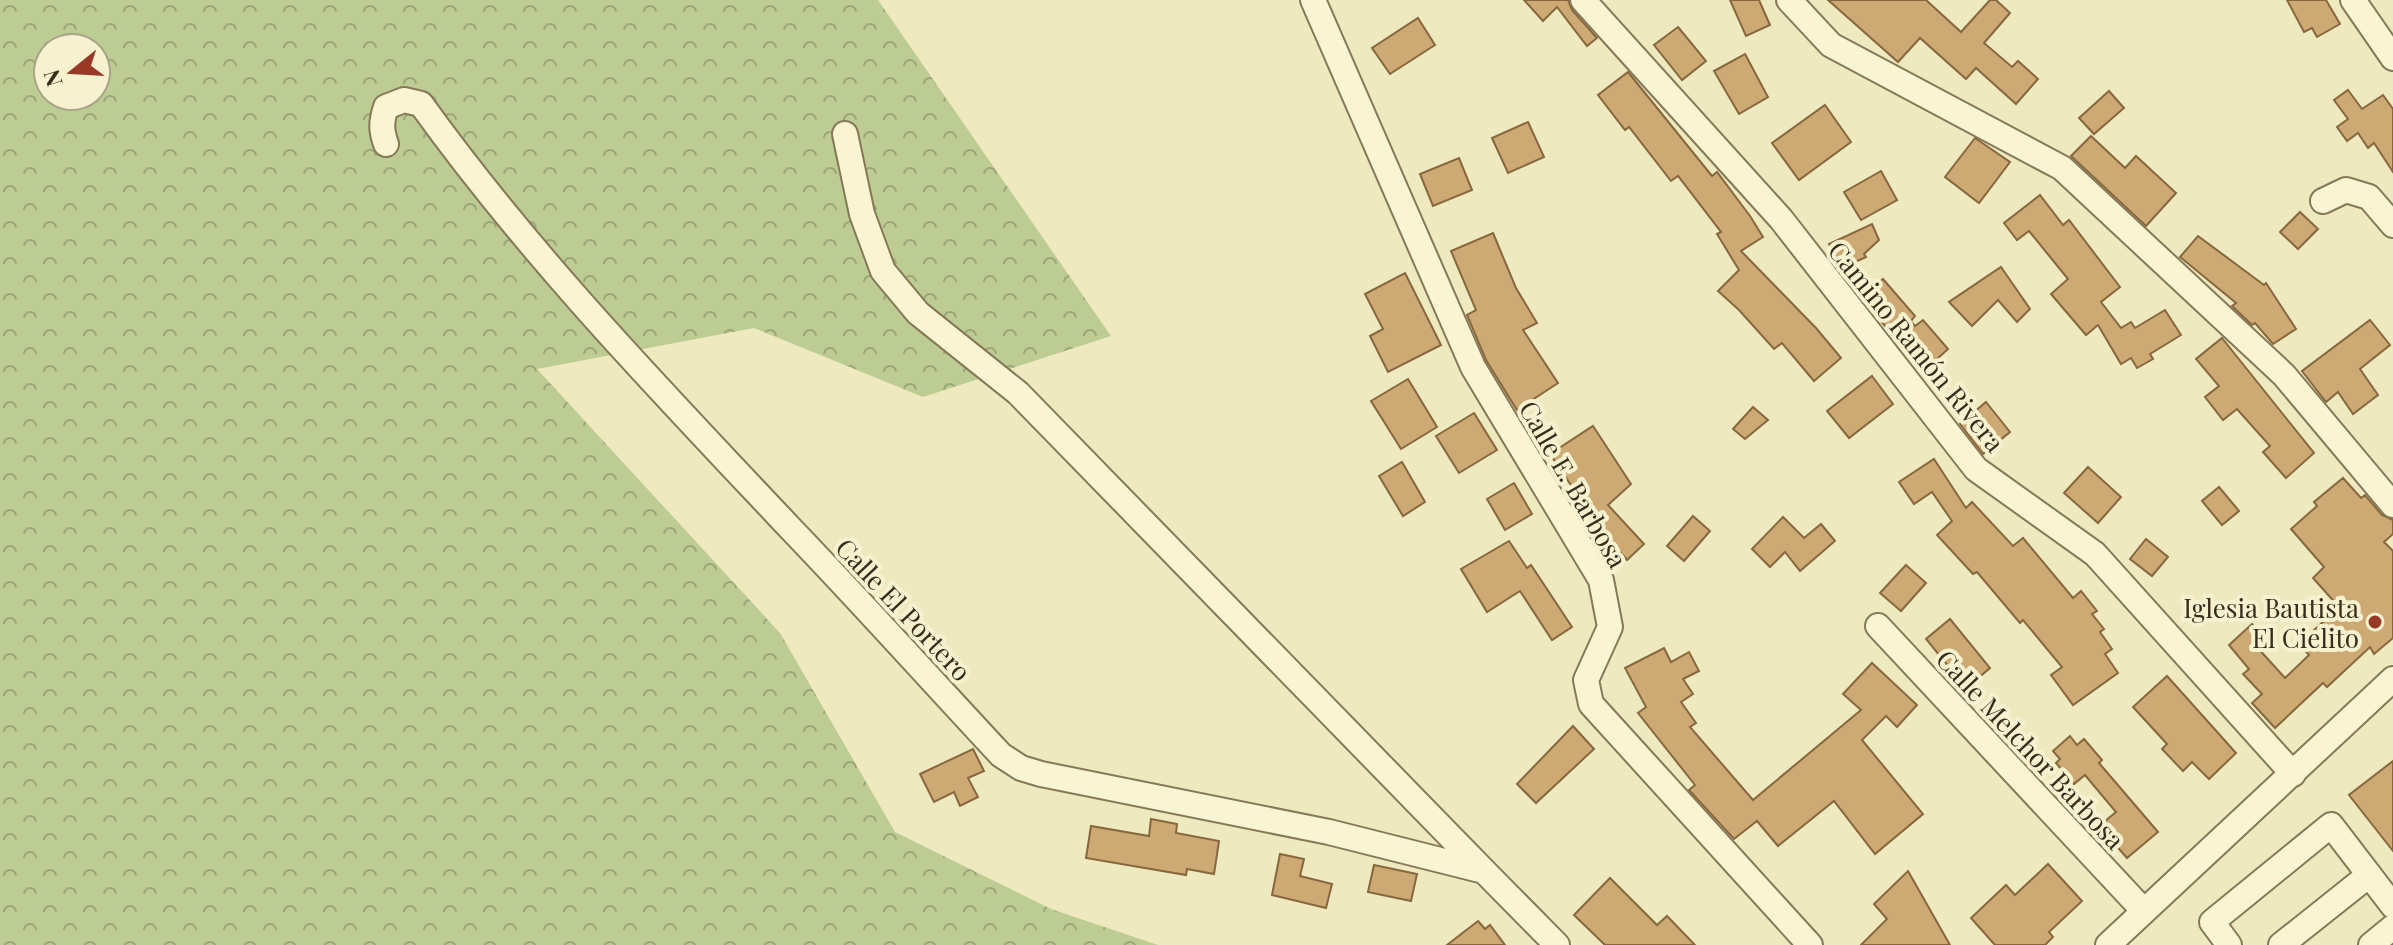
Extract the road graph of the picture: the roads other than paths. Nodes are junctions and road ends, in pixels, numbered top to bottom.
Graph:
1 (1313, 0) edge
2 (1583, 0) edge
3 (1789, 0) edge
4 (2353, 0) edge
5 (2393, 58) edge
6 (845, 134) dead end
7 (386, 144) dead end
8 (2323, 201) dead end
9 (2393, 225) edge
10 (2393, 505) edge
11 (1878, 626) dead end
12 (2393, 679) edge
13 (2293, 774) junction
14 (1484, 871) junction
15 (2369, 875) junction
16 (2393, 906) edge
17 (2137, 927) edge
18 (2393, 927) edge
19 (1557, 945) edge
20 (1810, 945) edge
21 (2108, 945) edge
22 (2229, 945) edge
23 (2281, 945) edge
24 (2371, 945) edge

1 - 20 street, Calle E. Barbosa
2 - 13 street, Camino Ramón Rivera
3 - 10 street
4 - 5 street
6 - 14 street
7 - 14 street, Calle El Portero
8 - 9 street
11 - 17 street, Calle Melchor Barbosa
12 - 13 street
13 - 17 street
14 - 19 street
15 - 16 street
15 - 22 street
15 - 23 street
17 - 21 street
18 - 24 street

